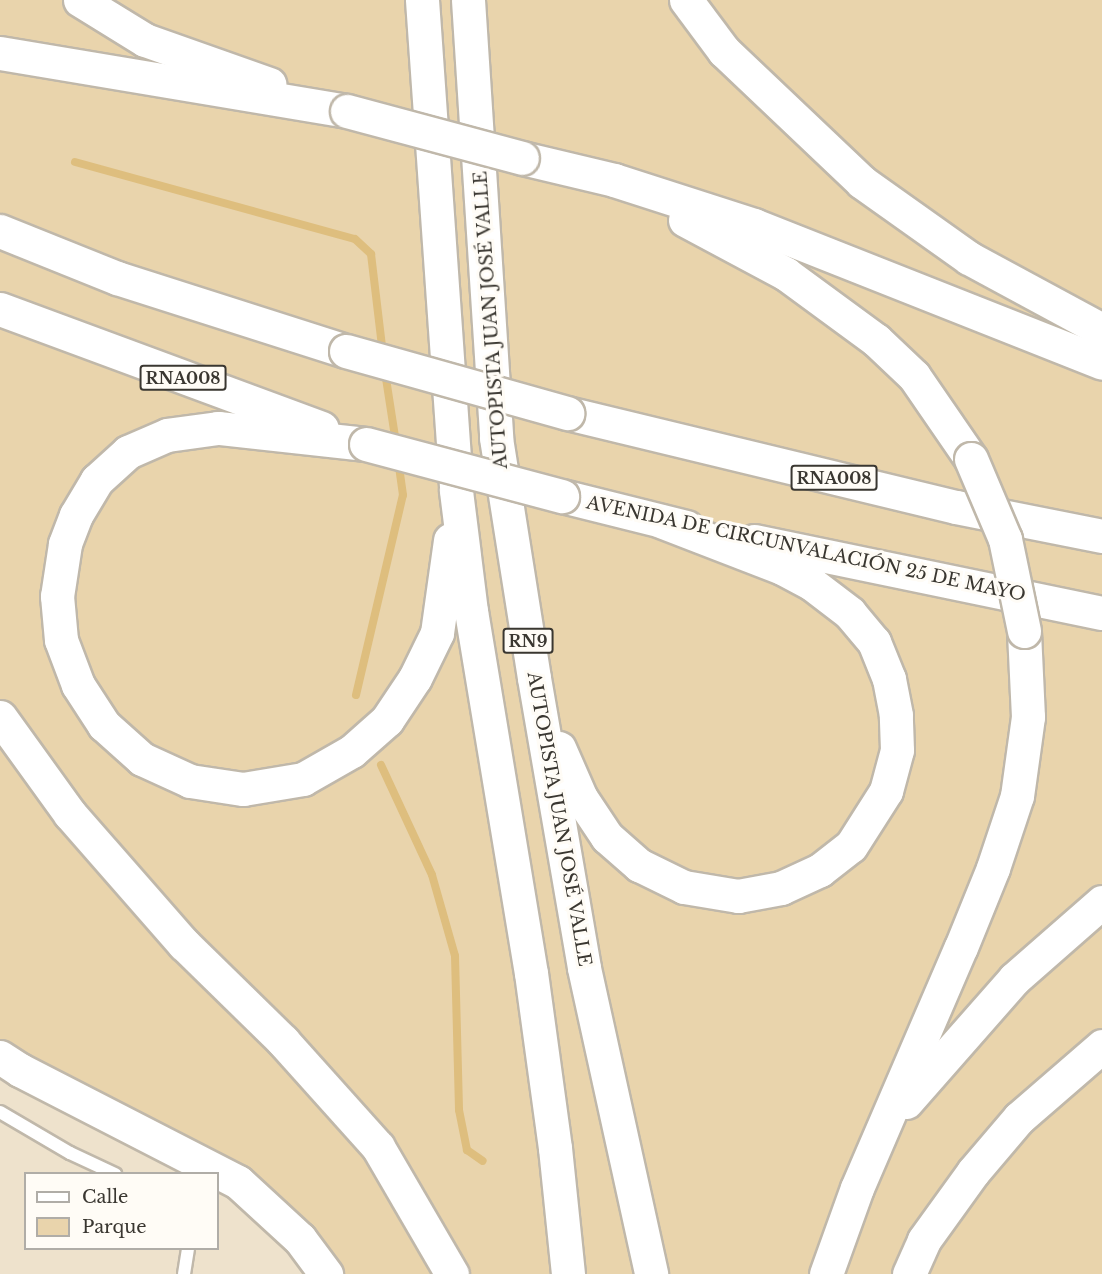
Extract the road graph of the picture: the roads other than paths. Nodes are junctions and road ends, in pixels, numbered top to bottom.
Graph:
1 (80, 0) edge
2 (422, 0) edge
3 (468, 0) edge
4 (686, 0) edge
5 (0, 53) edge
6 (347, 111) junction
7 (522, 158) junction
8 (0, 231) edge
9 (0, 309) edge
10 (1102, 330) edge
11 (1102, 363) edge
12 (366, 444) junction
13 (456, 491) junction
14 (663, 522) junction
15 (1102, 536) edge
16 (1102, 613) edge
17 (534, 678) junction
18 (0, 717) edge
19 (1102, 902) edge
20 (1102, 1046) edge
21 (0, 1056) edge
22 (0, 1112) edge
23 (884, 1128) junction
24 (113, 1172) edge
25 (219, 1172) edge
26 (219, 1172) edge
27 (188, 1250) edge
28 (184, 1274) edge
29 (326, 1274) edge
30 (452, 1274) edge
31 (568, 1274) edge
32 (651, 1274) edge
33 (826, 1274) edge
34 (909, 1274) edge

1 - 6 main road
2 - 13 main road, RN9
3 - 17 main road, AUTOPISTA JUAN JOSÉ VALLE / RN9
4 - 10 main road
5 - 6 main road
6 - 7 main road, bridge
7 - 11 main road
7 - 23 main road, bridge
8 - 15 main road, RNA008, bridge
9 - 12 main road, AVENIDA DE CIRCUNVALACIÓN 25 DE MAYO / RNA008
12 - 13 main road
12 - 14 main road, AVENIDA DE CIRCUNVALACIÓN 25 DE MAYO / RNA008, bridge
13 - 31 main road, RN9
14 - 16 main road, AVENIDA DE CIRCUNVALACIÓN 25 DE MAYO / RNA008
14 - 17 main road
17 - 32 main road, AUTOPISTA JUAN JOSÉ VALLE / RN9
18 - 30 main road
19 - 23 main road
20 - 34 main road
21 - 25 main road
22 - 24 lane
23 - 33 main road
26 - 29 main road
27 - 28 lane

